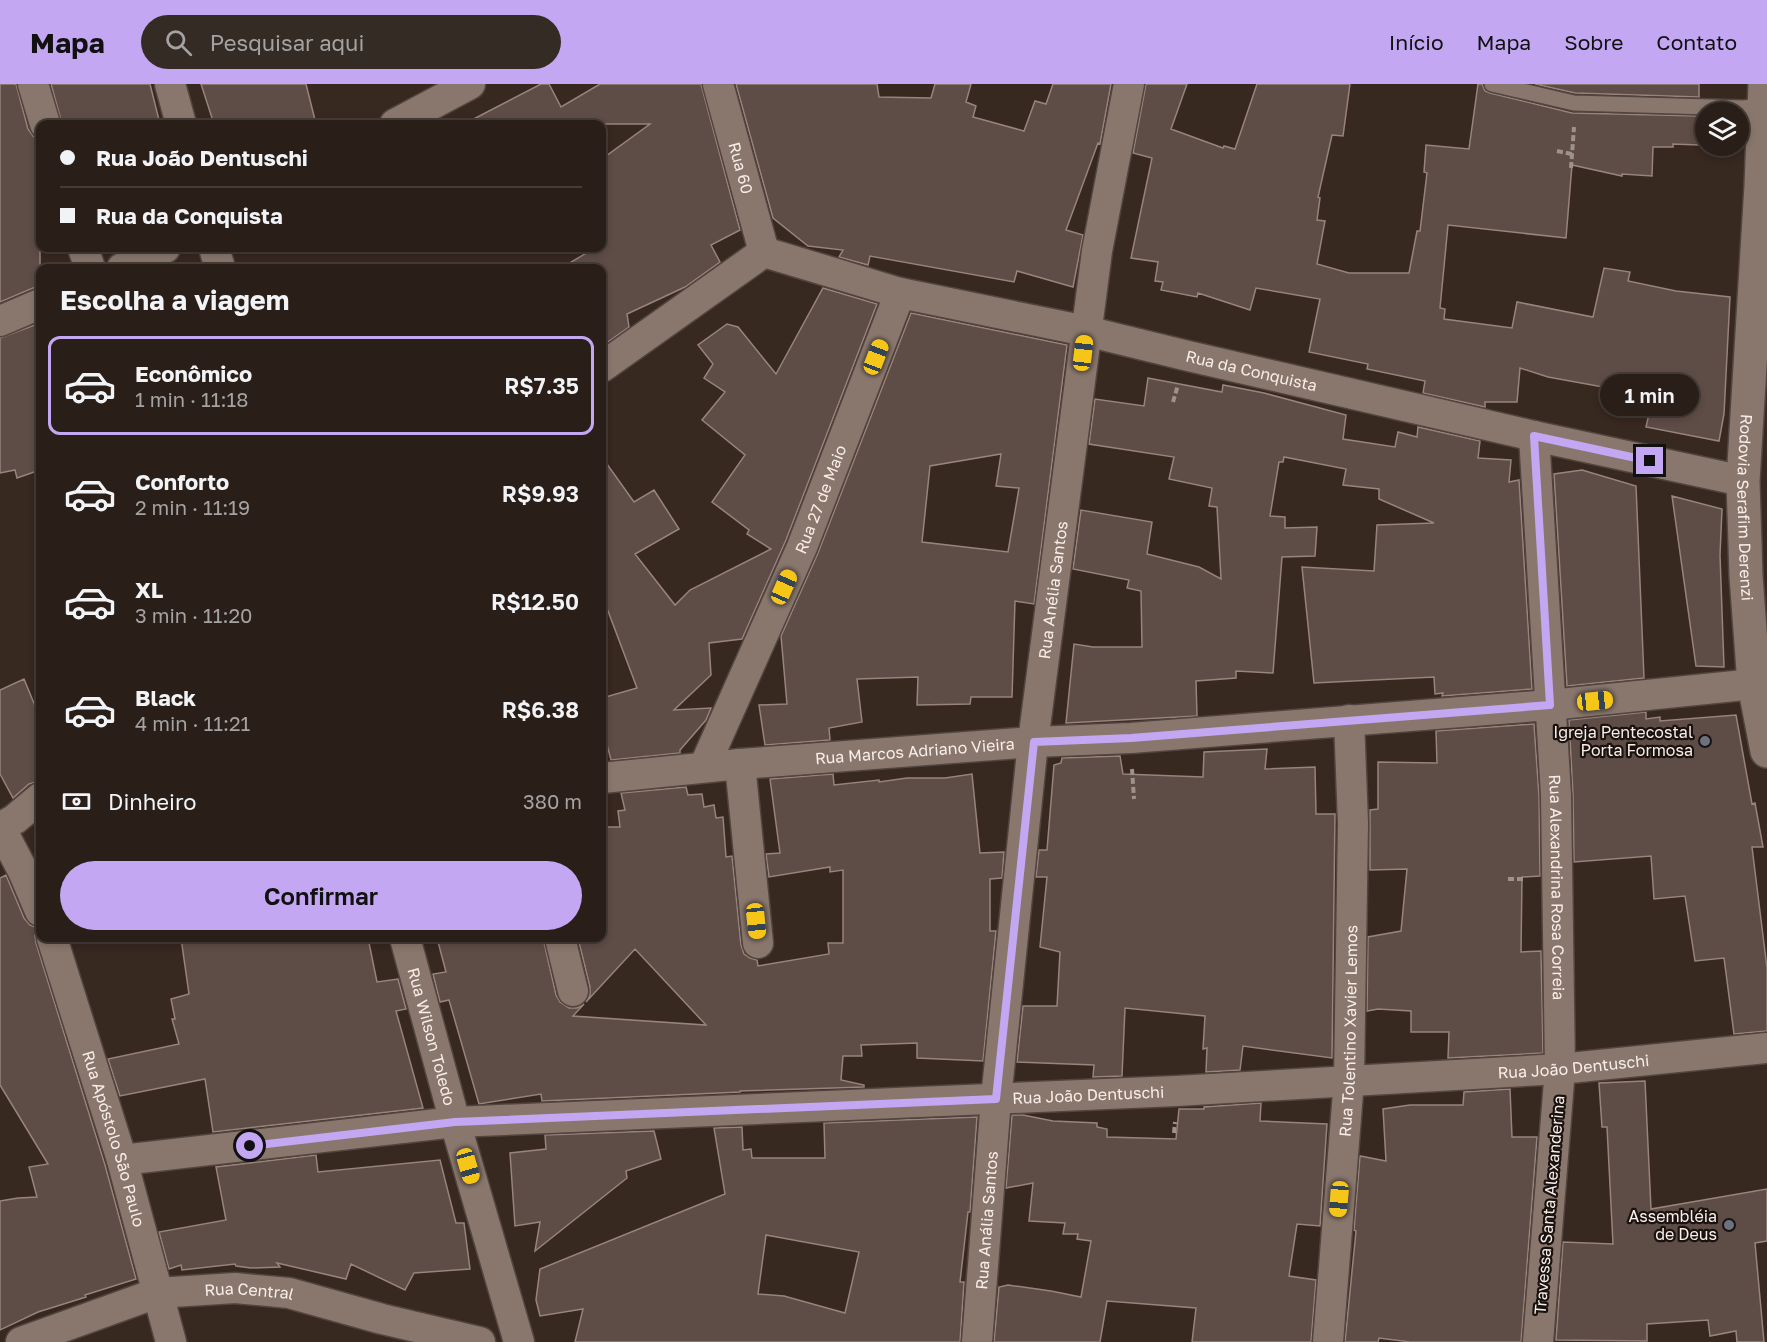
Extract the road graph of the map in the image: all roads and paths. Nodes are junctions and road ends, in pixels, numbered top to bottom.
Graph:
1 (33, 84) edge
2 (170, 84) edge
3 (470, 84) edge
4 (718, 84) edge
5 (1129, 84) edge
6 (1492, 84) edge
7 (1764, 95) edge
8 (1574, 103) junction
9 (44, 120) edge
10 (180, 120) edge
11 (402, 120) edge
12 (1557, 151) dead end
13 (1572, 154) junction
14 (1570, 168) dead end
15 (156, 252) edge
16 (764, 252) junction
17 (131, 264) edge
18 (900, 293) junction
19 (36, 306) edge
20 (0, 321) edge
21 (1086, 331) junction
22 (606, 364) edge
23 (1534, 436) junction
24 (1743, 480) junction
25 (1754, 684) junction
26 (1550, 705) junction
27 (1349, 720) junction
28 (1034, 742) junction
29 (1767, 751) edge
30 (740, 764) junction
31 (704, 767) junction
32 (606, 778) edge
33 (36, 802) edge
34 (11, 824) edge
35 (36, 902) edge
36 (53, 942) edge
37 (406, 942) edge
38 (561, 942) edge
39 (758, 943) dead end
40 (573, 991) dead end
41 (1767, 1048) edge
42 (1560, 1069) junction
43 (1349, 1080) junction
44 (996, 1099) junction
45 (455, 1122) junction
46 (122, 1160) junction
47 (157, 1293) junction
48 (21, 1342) edge
49 (171, 1342) edge
50 (480, 1342) edge
51 (519, 1342) edge
52 (977, 1342) edge
53 (1328, 1342) edge
54 (1538, 1342) edge

1 - 9 street
2 - 10 street
3 - 11 street
4 - 16 street, Rua 60
5 - 21 street, Rua Anélia Santos
6 - 8 lane
7 - 8 lane
7 - 24 main road, Rodovia Serafim Derenzi
8 - 13 path
12 - 13 path
13 - 14 path
15 - 17 street
16 - 18 street, Rua da Conquista
16 - 22 street
18 - 21 street, Rua da Conquista
18 - 31 street, Rua 27 de Maio
19 - 20 street
21 - 23 street, Rua da Conquista
21 - 28 street, Rua Anélia Santos
23 - 24 street, Rua da Conquista
23 - 26 street
24 - 25 main road, Rodovia Serafim Derenzi
25 - 26 street, Rua Marcos Adriano Vieira
25 - 29 main road, Rodovia Serafim Derenzi
26 - 27 street, Rua Marcos Adriano Vieira
26 - 42 street, Rua Alexandrina Rosa Correia
27 - 28 street, Rua Marcos Adriano Vieira
27 - 43 street, Rua Tolentino Xavier Lemos
28 - 30 street, Rua Marcos Adriano Vieira
28 - 44 street, Rua Anélia Santos
30 - 31 street, Rua Marcos Adriano Vieira
30 - 39 street
31 - 32 street, Rua Marcos Adriano Vieira
33 - 34 street
34 - 35 street
36 - 46 street, Rua Apóstolo São Paulo
37 - 45 street, Rua Wilson Toledo
38 - 40 street
41 - 42 street, Rua João Dentuschi
42 - 43 street, Rua João Dentuschi
42 - 54 street, Travessa Santa Alexanderina
43 - 44 street, Rua João Dentuschi
43 - 53 street, Rua Tolentino Xavier Lemos
44 - 45 street, Rua João Dentuschi
44 - 52 street, Rua Anália Santos
45 - 46 street, Rua João Dentuschi
45 - 51 street, Rua Wilson Toledo
46 - 47 street, Rua Apóstolo São Paulo
47 - 48 street, Rua Central
47 - 49 street, Rua Apóstolo São Paulo
47 - 50 street, Rua Central

